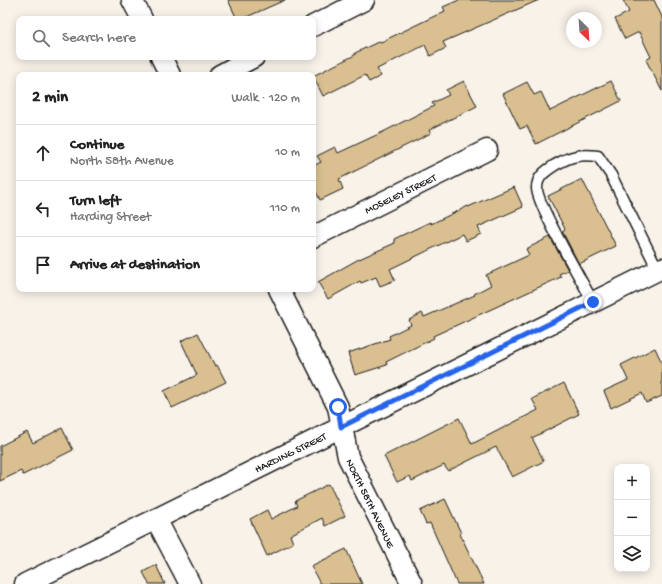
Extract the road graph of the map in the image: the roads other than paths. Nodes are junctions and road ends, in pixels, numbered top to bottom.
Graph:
1 (132, 0) edge
2 (364, 0) edge
3 (140, 16) edge
4 (316, 24) edge
5 (162, 60) edge
6 (248, 60) edge
7 (168, 72) edge
8 (226, 72) edge
9 (487, 150) dead end
10 (316, 236) edge
11 (660, 269) edge
12 (280, 292) edge
13 (593, 302) junction
14 (341, 427) junction
15 (156, 519) junction
16 (25, 584) edge
17 (190, 584) edge
18 (412, 584) edge

1 - 3 street
2 - 4 street
5 - 7 street
6 - 8 street
9 - 10 street, MOSELEY STREET
11 - 13 street, HARDING STREET
11 - 13 lane
12 - 14 street, NORTH 58TH AVENUE
13 - 14 street, HARDING STREET
14 - 15 street, HARDING STREET
14 - 18 street, NORTH 58TH AVENUE
15 - 16 street, HARDING STREET
15 - 17 street

